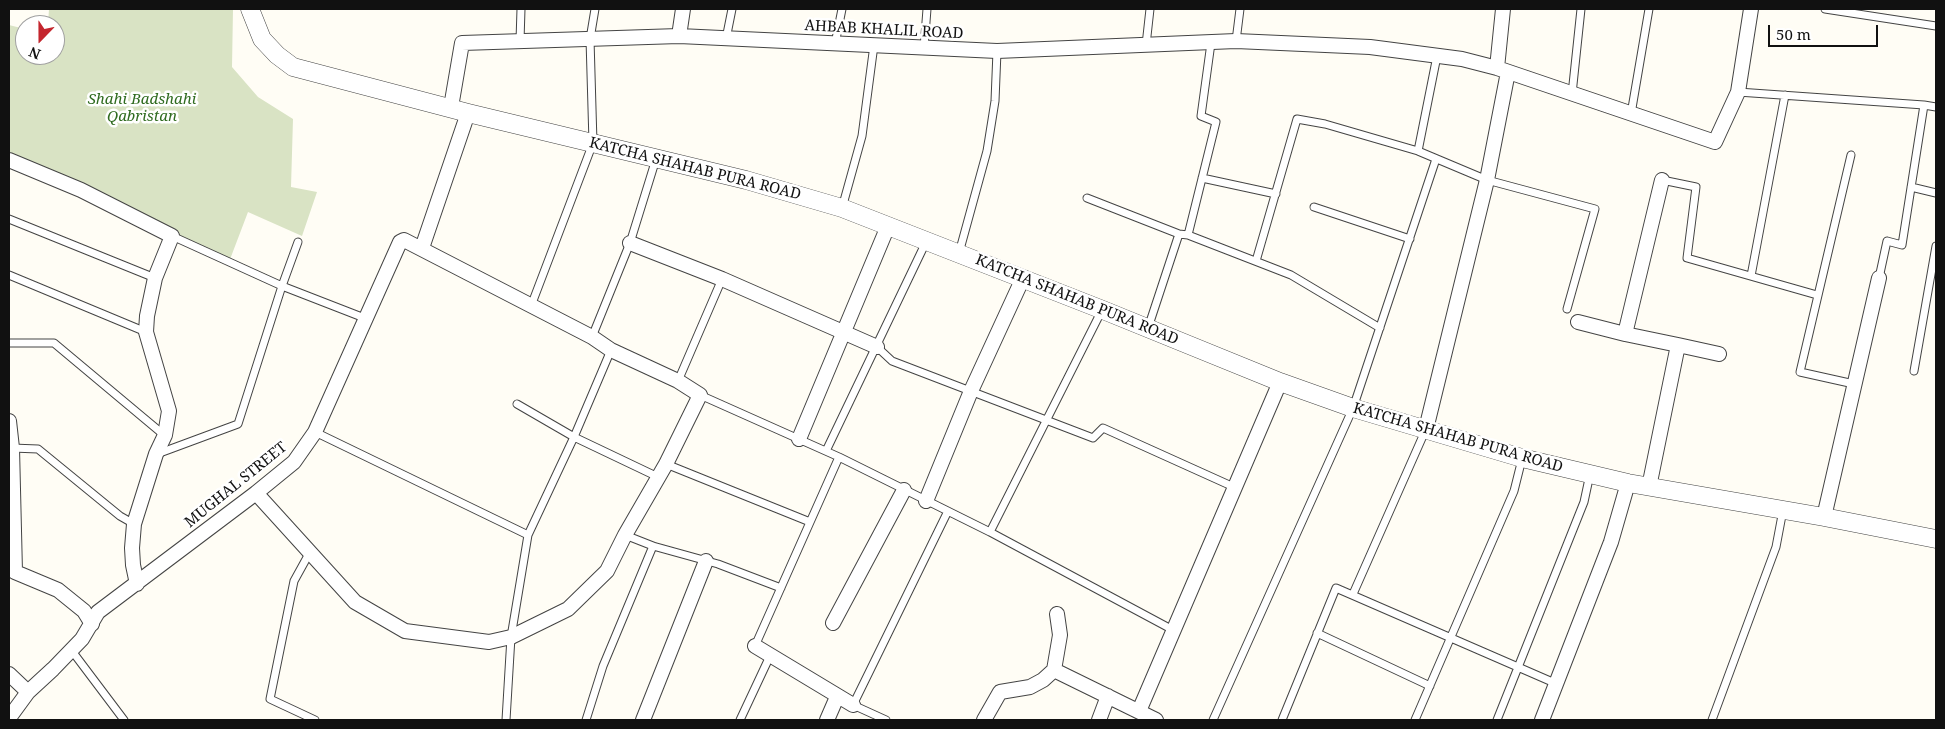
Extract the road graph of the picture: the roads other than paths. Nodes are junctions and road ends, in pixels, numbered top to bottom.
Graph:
1 (250, 9) edge
2 (521, 9) edge
3 (595, 9) edge
4 (683, 9) edge
5 (732, 9) edge
6 (842, 9) edge
7 (927, 9) edge
8 (1150, 9) edge
9 (1240, 9) edge
10 (1503, 9) edge
11 (1582, 9) edge
12 (1649, 9) edge
13 (1752, 9) edge
14 (1825, 9) edge
15 (1936, 26) edge
16 (679, 36) junction
17 (590, 39) junction
18 (726, 39) junction
19 (520, 41) junction
20 (1236, 42) junction
21 (1211, 43) junction
22 (835, 44) junction
23 (874, 45) junction
24 (1146, 45) junction
25 (924, 48) junction
26 (997, 51) junction
27 (1436, 56) junction
28 (1503, 70) junction
29 (1738, 92) junction
30 (1572, 94) junction
31 (1786, 96) junction
32 (1924, 105) junction
33 (451, 107) junction
34 (1936, 107) edge
35 (468, 113) junction
36 (1631, 114) junction
37 (593, 143) junction
38 (1418, 151) junction
39 (1851, 154) dead end
40 (657, 158) junction
41 (1436, 159) junction
42 (9, 160) edge
43 (1202, 178) junction
44 (1487, 180) junction
45 (1662, 180) joint
46 (1911, 187) junction
47 (1936, 193) edge
48 (1276, 194) junction
49 (1087, 198) dead end
50 (1314, 207) dead end
51 (842, 208) junction
52 (9, 220) edge
53 (888, 226) junction
54 (1179, 234) junction
55 (1188, 235) junction
56 (172, 236) junction
57 (1410, 239) junction
58 (927, 240) junction
59 (298, 242) dead end
60 (630, 242) junction
61 (1936, 246) edge
62 (422, 248) junction
63 (959, 253) junction
64 (1256, 261) junction
65 (9, 275) edge
66 (1751, 276) junction
67 (156, 278) junction
68 (1022, 278) junction
69 (1879, 278) joint
70 (722, 279) junction
71 (282, 286) junction
72 (1817, 295) junction
73 (530, 307) junction
74 (1567, 309) dead end
75 (1103, 310) junction
76 (367, 319) junction
77 (1578, 322) dead end
78 (1148, 328) junction
79 (1380, 328) junction
80 (844, 331) junction
81 (146, 332) junction
82 (1625, 334) junction
83 (592, 338) junction
84 (9, 343) edge
85 (1678, 345) junction
86 (877, 347) junction
87 (611, 350) junction
88 (1719, 354) dead end
89 (1914, 371) dead end
90 (678, 381) junction
91 (1280, 382) junction
92 (1854, 384) junction
93 (971, 391) junction
94 (700, 395) junction
95 (517, 404) dead end
96 (1353, 408) junction
97 (9, 420) edge
98 (1047, 420) junction
99 (1426, 429) junction
100 (315, 432) junction
101 (165, 435) junction
102 (574, 437) junction
103 (799, 439) junction
104 (12, 448) junction
105 (826, 452) junction
106 (156, 454) junction
107 (839, 458) junction
108 (1522, 458) junction
109 (666, 464) junction
110 (1590, 474) junction
111 (658, 477) junction
112 (1628, 483) junction
113 (1649, 487) junction
114 (1236, 488) junction
115 (904, 490) junction
116 (256, 493) junction
117 (926, 501) junction
118 (1783, 510) junction
119 (948, 511) junction
120 (1824, 516) junction
121 (810, 522) junction
122 (134, 524) junction
123 (990, 532) junction
124 (528, 535) junction
125 (625, 535) junction
126 (1936, 539) edge
127 (654, 546) junction
128 (310, 552) junction
129 (706, 561) junction
130 (11, 571) edge
131 (137, 584) junction
132 (781, 588) junction
133 (1353, 594) junction
134 (1057, 614) dead end
135 (95, 618) junction
136 (833, 623) dead end
137 (1173, 630) junction
138 (1318, 633) junction
139 (511, 637) junction
140 (1450, 638) junction
141 (754, 646) joint
142 (72, 651) junction
143 (770, 656) junction
144 (1518, 667) junction
145 (1054, 670) junction
146 (9, 674) edge
147 (1557, 684) junction
148 (1430, 686) junction
149 (28, 692) junction
150 (1108, 696) junction
151 (837, 697) junction
152 (853, 705) junction
153 (1139, 711) junction
154 (9, 718) edge
155 (124, 720) edge
156 (315, 720) edge
157 (506, 720) edge
158 (586, 720) edge
159 (643, 720) edge
160 (740, 720) edge
161 (827, 720) edge
162 (886, 720) edge
163 (984, 720) edge
164 (1099, 720) edge
165 (1156, 720) edge
166 (1213, 720) edge
167 (1282, 720) edge
168 (1415, 720) edge
169 (1497, 720) edge
170 (1542, 720) edge
171 (1712, 720) edge

1 - 33 street, KATCHA SHAHAB PURA ROAD
2 - 19 lane
3 - 17 lane
4 - 16 street
5 - 18 lane
6 - 22 lane
7 - 25 lane
8 - 24 lane
9 - 20 lane
10 - 28 street
11 - 30 lane
12 - 36 lane
13 - 29 street
14 - 15 lane
16 - 17 street, AHBAB KHALIL ROAD
16 - 18 street, AHBAB KHALIL ROAD
17 - 19 street, AHBAB KHALIL ROAD
17 - 37 lane
18 - 22 street, AHBAB KHALIL ROAD
19 - 33 street, AHBAB KHALIL ROAD
20 - 21 street, AHBAB KHALIL ROAD
20 - 27 street, AHBAB KHALIL ROAD
21 - 24 street, AHBAB KHALIL ROAD
21 - 43 lane
22 - 23 street, AHBAB KHALIL ROAD
23 - 25 street, AHBAB KHALIL ROAD
23 - 51 lane
24 - 26 street, AHBAB KHALIL ROAD
25 - 26 street, AHBAB KHALIL ROAD
26 - 63 lane
27 - 28 street, AHBAB KHALIL ROAD
27 - 38 lane
28 - 30 street, AHBAB KHALIL ROAD
28 - 44 street
29 - 31 lane
29 - 36 street, AHBAB KHALIL ROAD
30 - 36 street, AHBAB KHALIL ROAD
31 - 32 lane
31 - 66 lane
32 - 34 lane
32 - 46 lane
33 - 35 street, KATCHA SHAHAB PURA ROAD
35 - 37 street, KATCHA SHAHAB PURA ROAD
35 - 62 street
37 - 40 street, KATCHA SHAHAB PURA ROAD
37 - 73 lane
38 - 41 lane
38 - 48 lane
39 - 72 lane
40 - 51 street, KATCHA SHAHAB PURA ROAD
40 - 60 lane
41 - 44 lane
41 - 57 lane
42 - 56 street
43 - 48 lane
43 - 55 lane
44 - 74 lane
44 - 99 street
45 - 66 lane
45 - 82 street
46 - 47 lane
46 - 69 lane
48 - 64 lane
49 - 54 lane
50 - 57 lane
51 - 53 street, KATCHA SHAHAB PURA ROAD
52 - 67 lane
53 - 58 street, KATCHA SHAHAB PURA ROAD
53 - 80 street
54 - 55 lane
54 - 78 lane
55 - 64 lane
56 - 67 street
56 - 71 lane
57 - 79 lane
58 - 63 street, KATCHA SHAHAB PURA ROAD
58 - 86 lane
59 - 71 lane
60 - 70 street
60 - 83 lane
61 - 89 lane
62 - 73 street
62 - 76 street, MUGHAL STREET
63 - 68 street, KATCHA SHAHAB PURA ROAD
64 - 79 lane
65 - 81 lane
66 - 72 lane
67 - 81 street
68 - 75 street, KATCHA SHAHAB PURA ROAD
68 - 93 street
69 - 92 street
70 - 80 street
70 - 90 lane
71 - 76 lane
71 - 106 lane
72 - 92 lane
73 - 83 street
75 - 78 street, KATCHA SHAHAB PURA ROAD
75 - 98 lane
76 - 100 street, MUGHAL STREET
77 - 82 street
78 - 91 street, KATCHA SHAHAB PURA ROAD
79 - 96 lane
80 - 86 street
80 - 103 street
81 - 101 street
82 - 85 street
83 - 87 street
84 - 101 lane
85 - 88 street
85 - 113 street
86 - 93 lane
86 - 105 lane
87 - 90 street
87 - 102 lane
90 - 94 street
91 - 96 street, KATCHA SHAHAB PURA ROAD
91 - 114 street
92 - 120 street
93 - 98 lane
93 - 117 street
94 - 103 lane
94 - 109 street
95 - 102 lane
96 - 99 street, KATCHA SHAHAB PURA ROAD
96 - 166 lane
97 - 104 street
98 - 114 lane
98 - 123 lane
99 - 108 street, KATCHA SHAHAB PURA ROAD
99 - 133 lane
100 - 116 street, MUGHAL STREET
100 - 124 lane
101 - 106 street
102 - 111 lane
102 - 124 lane
103 - 105 lane
104 - 122 lane
104 - 130 street
105 - 107 lane
106 - 122 street
107 - 115 lane
107 - 121 lane
108 - 110 street, KATCHA SHAHAB PURA ROAD
108 - 140 lane
109 - 111 street
109 - 121 lane
110 - 112 street, KATCHA SHAHAB PURA ROAD
110 - 144 lane
111 - 125 street
112 - 113 street, KATCHA SHAHAB PURA ROAD
112 - 147 street
113 - 118 street, KATCHA SHAHAB PURA ROAD
114 - 137 street
115 - 117 lane
115 - 136 street
116 - 128 street
116 - 131 street, MUGHAL STREET
117 - 119 lane
118 - 120 street, KATCHA SHAHAB PURA ROAD
118 - 171 lane
119 - 123 lane
119 - 152 lane
120 - 126 street, KATCHA SHAHAB PURA ROAD
121 - 132 lane
122 - 131 street
123 - 137 lane
124 - 139 lane
125 - 127 lane
125 - 139 street
127 - 129 lane
127 - 158 lane
128 - 139 street
128 - 156 lane
129 - 132 lane
129 - 159 street
130 - 135 street
131 - 135 street, MUGHAL STREET
132 - 141 lane
133 - 138 lane
133 - 140 lane
134 - 145 street
135 - 142 street, MUGHAL STREET
137 - 153 street
138 - 148 lane
138 - 167 lane
139 - 157 lane
140 - 144 lane
140 - 148 lane
141 - 143 street
142 - 149 street, MUGHAL STREET
142 - 155 lane
143 - 151 street
143 - 160 lane
144 - 147 lane
144 - 169 lane
145 - 150 street
145 - 163 street
146 - 149 street
147 - 170 street
148 - 168 lane
149 - 154 street, MUGHAL STREET
150 - 153 street
150 - 164 street
151 - 152 street
151 - 161 street
152 - 162 lane
153 - 165 street

